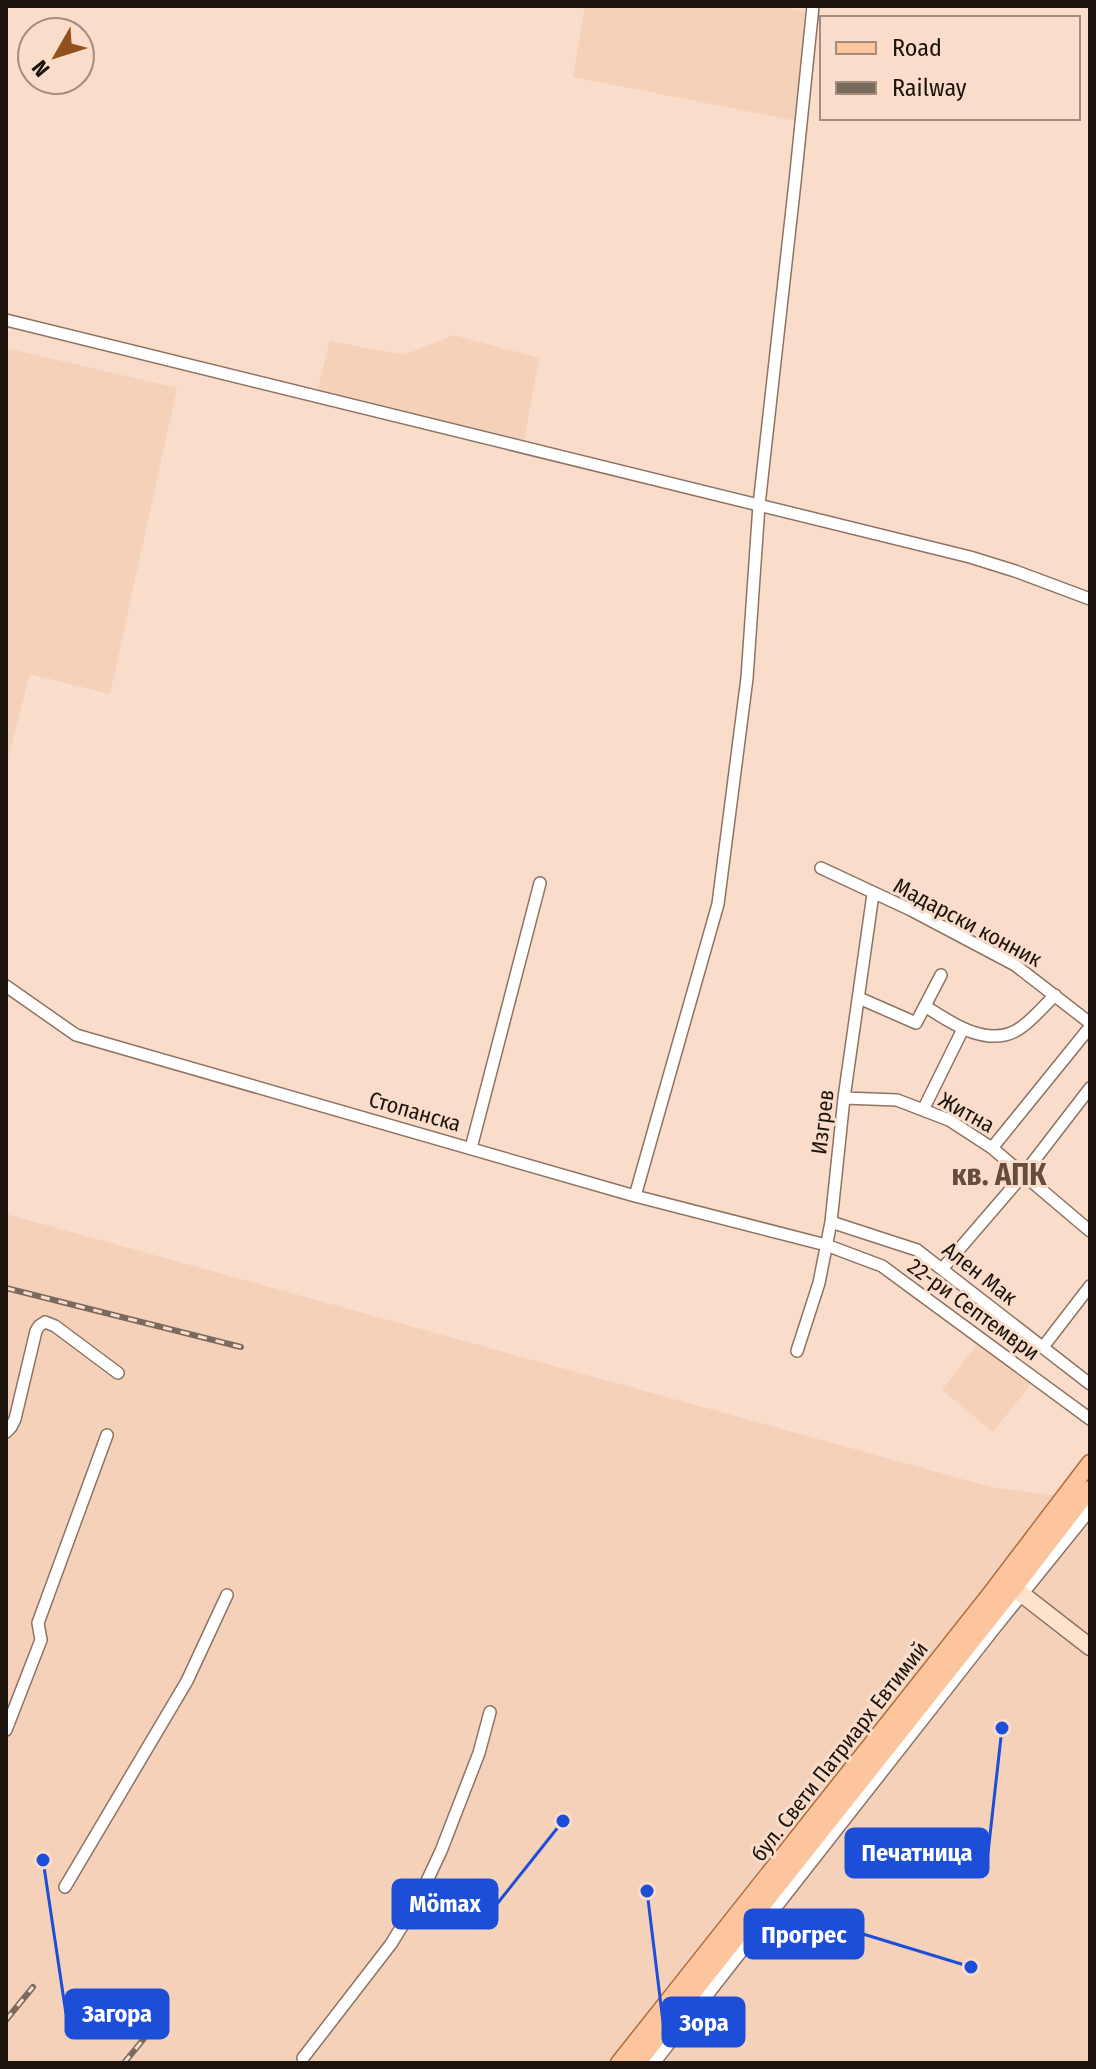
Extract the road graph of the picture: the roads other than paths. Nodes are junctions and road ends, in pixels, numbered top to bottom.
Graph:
1 (813, 6) edge
2 (6, 320) edge
3 (759, 505) junction
4 (1090, 599) edge
5 (821, 868) dead end
6 (540, 883) dead end
7 (873, 894) junction
8 (941, 975) dead end
9 (6, 986) edge
10 (1055, 995) junction
11 (859, 998) junction
12 (925, 1006) junction
13 (1090, 1025) edge
14 (963, 1029) junction
15 (1090, 1088) edge
16 (844, 1098) junction
17 (923, 1110) junction
18 (471, 1148) junction
19 (992, 1148) junction
20 (1023, 1175) junction
21 (635, 1196) junction
22 (831, 1222) junction
23 (1090, 1231) edge
24 (826, 1245) junction
25 (942, 1269) junction
26 (1090, 1286) edge
27 (1043, 1347) junction
28 (797, 1351) dead end
29 (118, 1373) dead end
30 (1090, 1384) edge
31 (1090, 1419) edge
32 (6, 1432) edge
33 (107, 1435) dead end
34 (1090, 1463) edge
35 (1090, 1489) edge
36 (1090, 1510) edge
37 (1020, 1556) junction
38 (1018, 1591) junction
39 (227, 1595) dead end
40 (989, 1596) junction
41 (1090, 1647) edge
42 (490, 1712) dead end
43 (6, 1730) edge
44 (65, 1887) dead end
45 (303, 2058) dead end
46 (619, 2063) edge
47 (637, 2063) edge
48 (654, 2063) edge

1 - 3 street
2 - 3 street
3 - 4 street
3 - 21 street
5 - 7 street, Мадарски конник
6 - 18 street
7 - 10 street, Мадарски конник
7 - 11 street, Изгрев
8 - 12 street
9 - 18 street, Стопанска
10 - 13 street, Мадарски конник
10 - 14 street
11 - 12 street
11 - 16 street, Изгрев
12 - 14 street
13 - 19 street
14 - 17 street
15 - 20 street
16 - 17 street, Житна
16 - 22 street, Изгрев
17 - 19 street, Житна
18 - 21 street, Стопанска
19 - 20 street, Житна
20 - 23 street, Житна
20 - 25 street
21 - 24 street, Стопанска
22 - 24 street, Изгрев
22 - 25 street, Ален Мак
24 - 28 street, Изгрев
24 - 31 street, 22-ри Септември
25 - 27 street, Ален Мак
26 - 27 street
27 - 30 street, Ален Мак
29 - 32 street
33 - 43 street
34 - 37 main road, бул. Свети Патриарх Евтимий
35 - 38 main road, бул. Свети Патриарх Евтимий
36 - 38 street
37 - 38 main road
37 - 40 main road, бул. Свети Патриарх Евтимий
38 - 40 main road
38 - 41 main road
38 - 47 main road, бул. Свети Патриарх Евтимий
38 - 48 street
39 - 44 street
40 - 46 main road, бул. Свети Патриарх Евтимий
42 - 45 street

